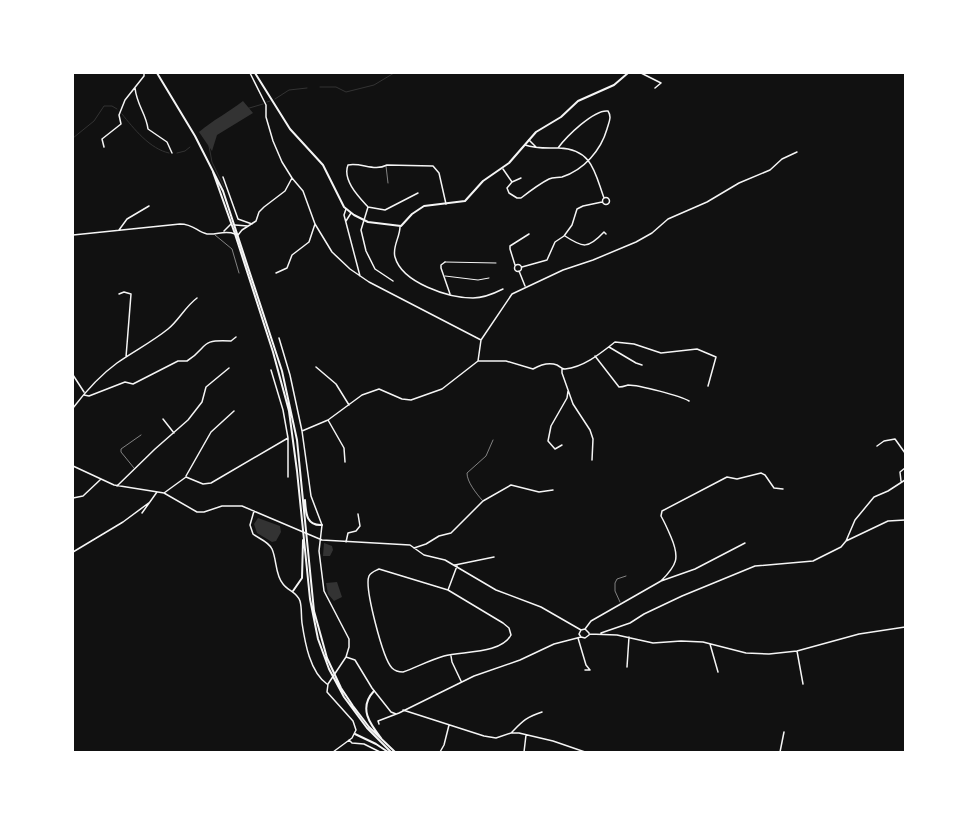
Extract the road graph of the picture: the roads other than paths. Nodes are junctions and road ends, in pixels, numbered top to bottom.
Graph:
1 (144, 73) edge
2 (157, 73) edge
3 (250, 73) edge
4 (255, 73) edge
5 (628, 73) edge
6 (641, 73) edge
7 (624, 74) edge
8 (135, 88) junction
9 (655, 88) dead end
10 (529, 140) junction
11 (532, 144) junction
12 (525, 145) junction
13 (104, 147) dead end
14 (530, 147) junction
15 (538, 148) junction
16 (558, 148) junction
17 (797, 152) dead end
18 (172, 153) dead end
19 (588, 160) junction
20 (210, 165) junction
21 (386, 166) junction
22 (503, 168) junction
23 (223, 177) dead end
24 (292, 178) junction
25 (521, 178) dead end
26 (512, 182) junction
27 (388, 183) dead end
28 (418, 193) dead end
29 (604, 198) junction
30 (602, 202) junction
31 (446, 204) junction
32 (149, 206) dead end
33 (368, 207) junction
34 (346, 210) junction
35 (351, 213) junction
36 (363, 220) junction
37 (346, 221) junction
38 (232, 223) junction
39 (252, 224) junction
40 (315, 224) junction
41 (235, 225) junction
42 (250, 226) junction
43 (400, 227) junction
44 (119, 230) junction
45 (224, 231) junction
46 (219, 232) junction
47 (212, 233) junction
48 (237, 234) junction
49 (529, 234) dead end
50 (606, 234) dead end
51 (73, 235) edge
52 (564, 236) junction
53 (218, 237) junction
54 (445, 262) joint
55 (496, 263) dead end
56 (516, 266) junction
57 (522, 267) junction
58 (519, 271) junction
59 (239, 273) dead end
60 (276, 273) dead end
61 (360, 276) junction
62 (444, 276) junction
63 (489, 278) dead end
64 (392, 281) dead end
65 (526, 286) junction
66 (503, 289) dead end
67 (119, 294) dead end
68 (450, 295) junction
69 (197, 298) dead end
70 (236, 337) dead end
71 (279, 338) dead end
72 (481, 340) junction
73 (608, 347) junction
74 (595, 356) junction
75 (126, 357) junction
76 (478, 361) junction
77 (642, 365) dead end
78 (316, 366) dead end
79 (229, 368) dead end
80 (562, 369) junction
81 (272, 370) dead end
82 (73, 376) edge
83 (708, 386) dead end
84 (568, 391) junction
85 (84, 394) junction
86 (689, 401) dead end
87 (349, 405) junction
88 (73, 408) edge
89 (234, 411) dead end
90 (163, 419) dead end
91 (328, 420) junction
92 (302, 431) junction
93 (174, 433) junction
94 (141, 434) dead end
95 (288, 438) junction
96 (493, 440) dead end
97 (562, 445) dead end
98 (877, 446) dead end
99 (905, 453) edge
100 (592, 460) dead end
101 (345, 462) dead end
102 (73, 466) edge
103 (905, 468) edge
104 (134, 469) junction
105 (301, 476) junction
106 (186, 477) junction
107 (288, 477) dead end
108 (100, 480) junction
109 (905, 480) edge
110 (901, 481) junction
111 (117, 486) junction
112 (783, 489) dead end
113 (553, 490) dead end
114 (157, 492) junction
115 (164, 493) junction
116 (73, 498) edge
117 (483, 501) junction
118 (150, 502) junction
119 (254, 511) junction
120 (142, 513) dead end
121 (358, 514) dead end
122 (905, 520) edge
123 (322, 525) junction
124 (304, 537) junction
125 (322, 540) junction
126 (846, 541) junction
127 (346, 542) junction
128 (745, 543) dead end
129 (414, 548) junction
130 (73, 552) edge
131 (494, 557) dead end
132 (454, 565) junction
133 (457, 566) junction
134 (626, 576) dead end
135 (661, 581) junction
136 (448, 590) junction
137 (293, 591) junction
138 (621, 605) junction
139 (905, 627) edge
140 (585, 629) junction
141 (581, 630) junction
142 (601, 633) junction
143 (589, 634) junction
144 (581, 637) junction
145 (629, 637) junction
146 (578, 638) junction
147 (710, 644) junction
148 (797, 651) junction
149 (451, 656) junction
150 (346, 657) junction
151 (627, 667) dead end
152 (585, 670) dead end
153 (718, 672) dead end
154 (462, 681) junction
155 (328, 684) junction
156 (803, 684) dead end
157 (374, 691) junction
158 (403, 710) junction
159 (542, 712) dead end
160 (396, 714) junction
161 (379, 724) dead end
162 (449, 725) junction
163 (784, 732) dead end
164 (511, 733) junction
165 (355, 734) junction
166 (526, 735) junction
167 (349, 740) junction
168 (386, 744) junction
169 (333, 752) edge
170 (380, 752) edge
171 (390, 752) edge
172 (395, 752) edge
173 (440, 752) edge
174 (524, 752) edge
175 (585, 752) edge
176 (780, 752) edge

1 - 8 street
2 - 20 main road
3 - 24 street
4 - 34 main road
5 - 7 main road
6 - 9 street
7 - 10 main road
8 - 13 street
8 - 18 street
10 - 11 street
10 - 12 main road
11 - 14 street
11 - 15 street
12 - 14 street
12 - 22 main road
14 - 15 street
15 - 16 street
16 - 19 street
16 - 19 street
17 - 65 street
19 - 26 street
19 - 29 street
20 - 38 main road
20 - 41 main road
21 - 27 lane
21 - 31 street
21 - 33 street
22 - 26 street
22 - 31 main road
23 - 39 street
24 - 39 street
24 - 40 street
25 - 26 street
28 - 33 street
29 - 30 street
29 - 30 street
30 - 52 street
31 - 43 main road
32 - 44 street
33 - 36 street
34 - 35 main road
34 - 37 street
35 - 36 main road
35 - 37 street
36 - 43 main road
36 - 64 street
37 - 61 street
38 - 45 street
38 - 48 main road
39 - 42 street
40 - 60 street
40 - 61 street
41 - 42 street
41 - 48 main road
42 - 48 street
43 - 68 street
44 - 47 street
44 - 51 street
45 - 46 street
45 - 48 street
46 - 47 street
46 - 53 lane
47 - 53 lane
48 - 105 main road
48 - 124 main road
49 - 56 street
50 - 52 street
52 - 57 street
53 - 59 lane
54 - 55 street
54 - 62 street
56 - 57 street
56 - 58 street
57 - 58 street
58 - 65 street
61 - 72 street
62 - 63 street
62 - 68 street
65 - 72 street
66 - 68 street
67 - 75 street
69 - 75 street
70 - 85 street
71 - 92 street
72 - 76 street
73 - 74 street
73 - 77 street
73 - 83 street
74 - 80 street
74 - 86 street
75 - 85 street
76 - 80 street
76 - 87 street
78 - 87 street
79 - 93 street
80 - 84 street
81 - 95 street
82 - 85 street
84 - 97 street
84 - 100 street
85 - 88 street
87 - 91 street
89 - 106 street
90 - 93 street
91 - 92 street
91 - 101 street
92 - 123 street
93 - 104 street
94 - 104 lane
95 - 106 street
95 - 107 street
96 - 117 lane
98 - 99 street
102 - 108 street
103 - 110 street
104 - 111 street
105 - 123 main road
105 - 168 main road
106 - 115 street
108 - 111 street
108 - 116 street
109 - 110 street
110 - 126 street
111 - 114 street
112 - 135 street
113 - 117 street
114 - 115 street
114 - 118 street
115 - 119 street
117 - 129 street
118 - 120 street
118 - 130 street
119 - 125 street
119 - 137 street
121 - 127 street
122 - 126 street
123 - 125 street
124 - 137 main road
124 - 171 main road
125 - 127 street
125 - 150 street
126 - 142 street
127 - 129 street
128 - 135 street
129 - 132 street
131 - 132 street
132 - 133 street
133 - 136 street
133 - 141 street
134 - 138 lane
135 - 138 street
136 - 149 street
136 - 149 street
137 - 155 street
138 - 140 street
139 - 148 street
140 - 141 street
140 - 143 street
141 - 144 street
142 - 143 street
142 - 145 street
143 - 144 street
144 - 146 street
145 - 147 street
145 - 151 street
146 - 152 street
146 - 154 street
147 - 148 street
147 - 153 street
148 - 156 street
149 - 154 street
150 - 155 street
150 - 157 street
154 - 158 street
155 - 165 street
157 - 160 street
157 - 168 main road
158 - 160 street
158 - 162 street
159 - 164 street
160 - 161 street
162 - 164 street
162 - 173 street
163 - 176 street
164 - 166 street
165 - 167 street
165 - 171 main road
166 - 174 street
166 - 175 street
167 - 169 street
167 - 170 street
168 - 172 main road

